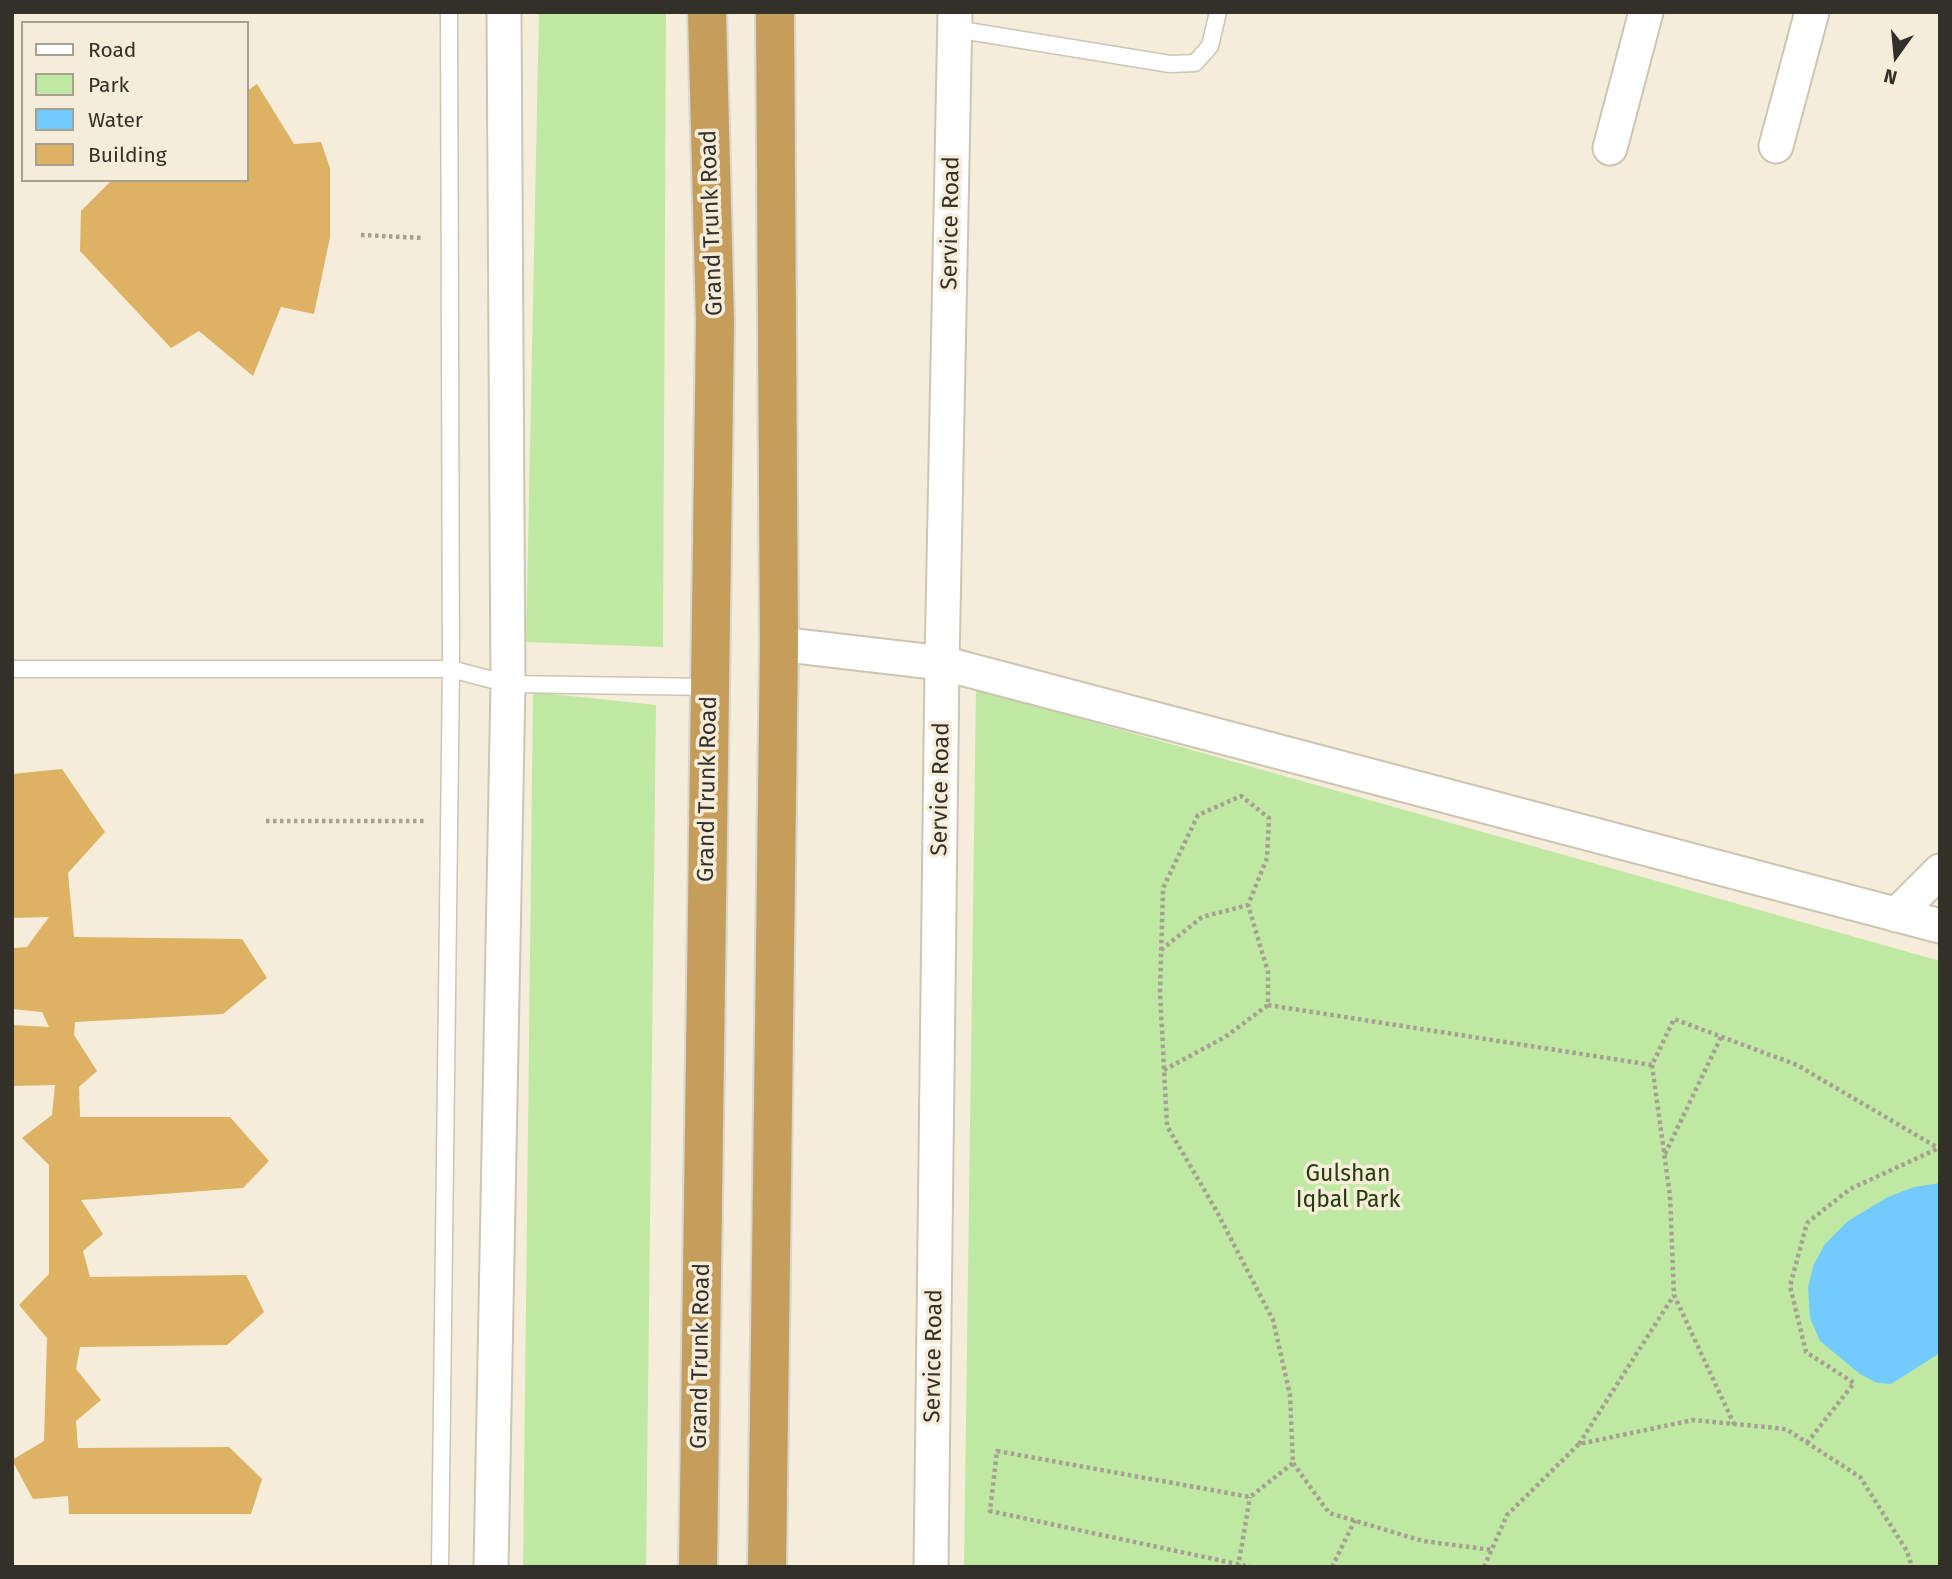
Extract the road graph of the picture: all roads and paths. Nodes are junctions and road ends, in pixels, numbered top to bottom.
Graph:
1 (449, 12) edge
2 (504, 12) edge
3 (707, 12) edge
4 (775, 12) edge
5 (1218, 12) edge
6 (1646, 12) edge
7 (1812, 12) edge
8 (955, 21) edge
9 (1776, 146) dead end
10 (1610, 148) dead end
11 (361, 235) dead end
12 (449, 239) junction
13 (779, 644) junction
14 (942, 663) junction
15 (12, 669) edge
16 (451, 669) junction
17 (508, 684) junction
18 (710, 687) junction
19 (266, 821) dead end
20 (449, 821) junction
21 (1940, 871) edge
22 (1248, 905) junction
23 (1896, 915) junction
24 (1940, 926) edge
25 (1161, 950) junction
26 (1268, 1005) junction
27 (1722, 1035) junction
28 (1652, 1065) junction
29 (1164, 1070) junction
30 (1939, 1149) edge
31 (1664, 1154) junction
32 (1674, 1295) junction
33 (1734, 1424) junction
34 (1807, 1443) junction
35 (1578, 1444) junction
36 (1293, 1463) junction
37 (1250, 1497) junction
38 (1355, 1520) junction
39 (1492, 1550) junction
40 (1238, 1564) edge
41 (440, 1567) edge
42 (491, 1567) edge
43 (698, 1567) edge
44 (767, 1567) edge
45 (931, 1567) edge
46 (1251, 1567) edge
47 (1332, 1567) edge
48 (1484, 1567) edge
49 (1912, 1567) edge

1 - 12 lane
2 - 17 street
3 - 18 highway, Grand Trunk Road
4 - 13 highway
5 - 8 lane
6 - 10 street
7 - 9 street
8 - 14 street, Service Road
11 - 12 path
12 - 16 lane
13 - 14 street
13 - 44 highway
14 - 23 street
14 - 45 street, Service Road
15 - 16 lane
16 - 17 lane
16 - 20 lane
17 - 18 lane
17 - 42 street
18 - 43 highway, Grand Trunk Road
19 - 20 path
20 - 41 lane
21 - 23 street
22 - 25 path
22 - 25 path
22 - 26 path
23 - 24 street
25 - 29 path
26 - 28 path
26 - 29 path
27 - 28 path
27 - 30 path
27 - 31 path
28 - 31 path
29 - 36 path
30 - 34 path
31 - 32 path
32 - 33 path
32 - 35 path
33 - 34 path
33 - 35 path
34 - 49 path
35 - 39 path
36 - 37 path
36 - 38 path
37 - 40 path
37 - 40 path
38 - 39 path
38 - 47 path
39 - 48 path
40 - 46 path

